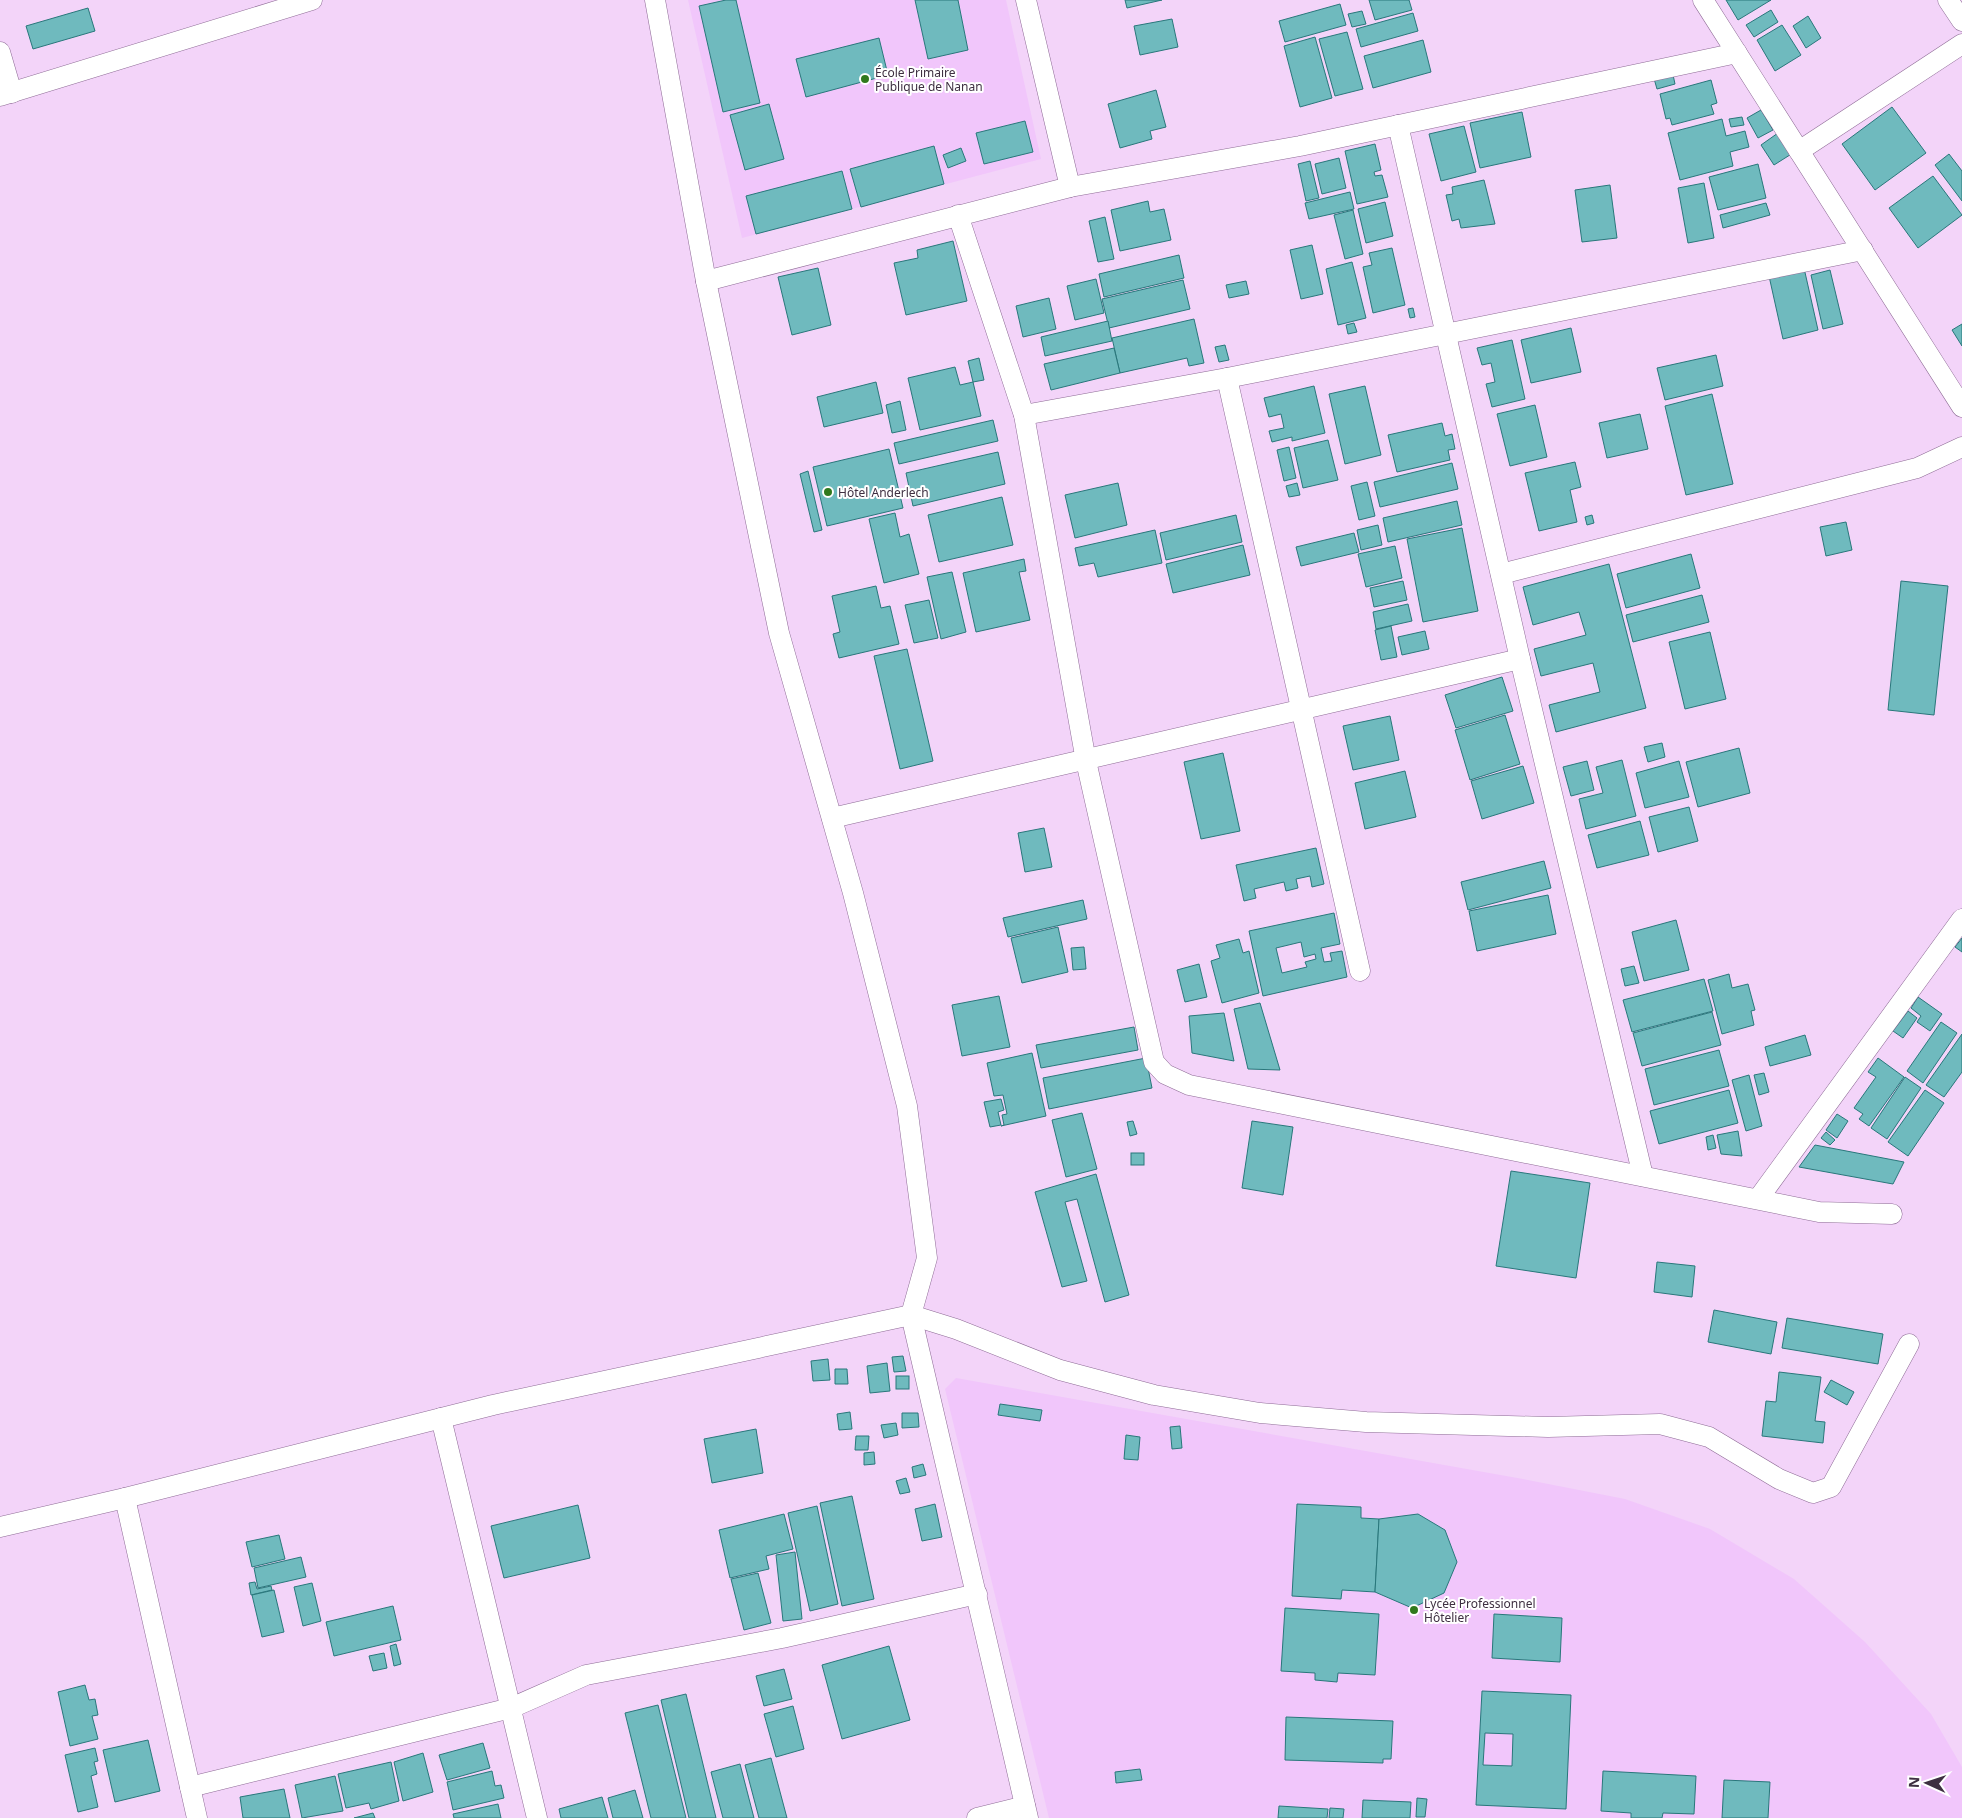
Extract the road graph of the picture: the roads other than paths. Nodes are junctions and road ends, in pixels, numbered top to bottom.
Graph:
1 (312, 0) edge
2 (654, 0) edge
3 (1026, 0) edge
4 (1704, 0) edge
5 (1948, 0) edge
6 (1962, 21) edge
7 (1962, 44) edge
8 (0, 52) edge
9 (1737, 53) junction
10 (6, 94) edge
11 (1398, 126) junction
12 (1799, 151) junction
13 (1070, 187) junction
14 (958, 215) junction
15 (1863, 250) junction
16 (706, 281) junction
17 (1446, 334) junction
18 (1227, 378) junction
19 (1962, 407) edge
20 (1024, 415) junction
21 (1962, 447) edge
22 (1501, 574) junction
23 (1520, 659) junction
24 (1301, 711) junction
25 (1086, 761) junction
26 (832, 818) junction
27 (1962, 919) edge
28 (1360, 971) dead end
29 (1643, 1176) junction
30 (1758, 1200) junction
31 (1892, 1214) dead end
32 (911, 1315) junction
33 (1909, 1344) dead end
34 (441, 1418) junction
35 (125, 1498) junction
36 (0, 1527) edge
37 (977, 1594) junction
38 (511, 1708) junction
39 (190, 1787) junction
40 (1026, 1812) edge
41 (197, 1818) edge
42 (538, 1818) edge
43 (977, 1818) edge

1 - 10 street
2 - 16 street
3 - 13 street
4 - 9 street
5 - 6 street
7 - 12 street
8 - 10 street
9 - 11 street
9 - 12 street
11 - 13 street
11 - 17 street
12 - 15 street
13 - 14 street
14 - 16 street
14 - 20 street
15 - 17 street
15 - 19 street
16 - 26 street
17 - 18 street
17 - 22 street
18 - 20 street
18 - 24 street
20 - 25 street
21 - 22 street
22 - 23 street
23 - 24 street
23 - 29 street
24 - 25 street
24 - 28 street
25 - 26 street
25 - 29 street
26 - 32 street
27 - 30 street
29 - 30 street
30 - 31 street
32 - 33 street
32 - 34 street
32 - 37 street
34 - 35 street
34 - 38 street
35 - 36 street
35 - 39 street
37 - 38 street
37 - 40 street
38 - 39 street
38 - 42 street
39 - 41 street
40 - 43 street

